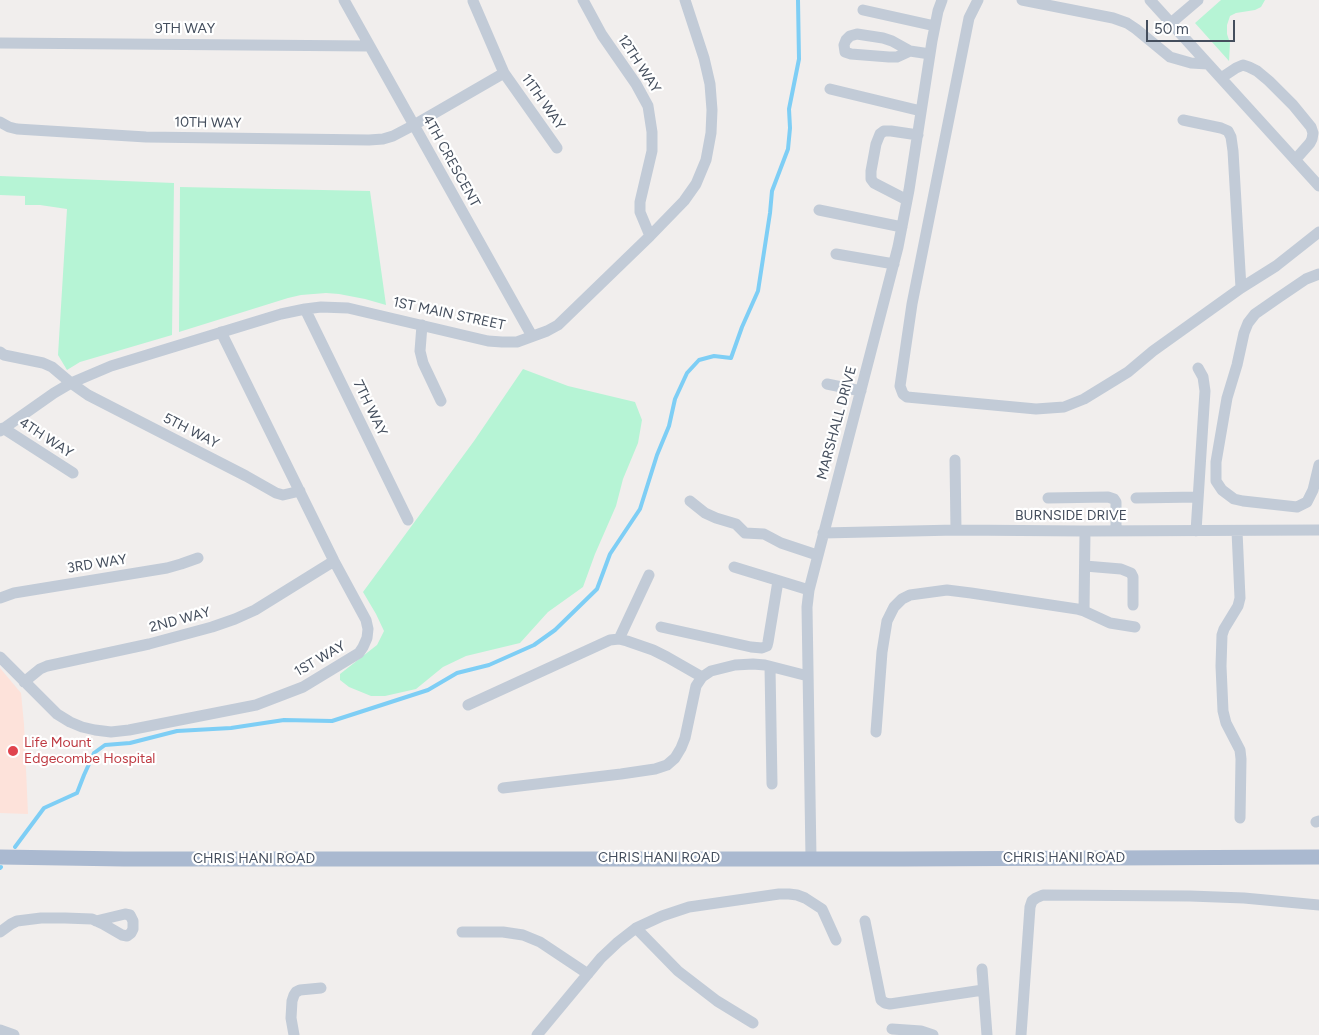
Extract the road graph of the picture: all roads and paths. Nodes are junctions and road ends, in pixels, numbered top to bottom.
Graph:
1 (344, 0) edge
2 (583, 0) edge
3 (685, 0) edge
4 (942, 0) edge
5 (978, 0) edge
6 (1022, 0) edge
7 (1090, 0) edge
8 (1150, 0) edge
9 (1198, 0) edge
10 (473, 1) edge
11 (863, 10) dead end
12 (1088, 12) junction
13 (1171, 23) junction
14 (935, 26) junction
15 (0, 43) edge
16 (369, 46) junction
17 (910, 51) junction
18 (930, 54) junction
19 (1208, 64) junction
20 (504, 73) junction
21 (1221, 78) junction
22 (830, 89) dead end
23 (921, 111) junction
24 (1183, 120) dead end
25 (0, 122) edge
26 (414, 125) junction
27 (918, 135) junction
28 (557, 148) dead end
29 (1295, 160) junction
30 (1319, 186) edge
31 (907, 200) junction
32 (819, 210) dead end
33 (902, 227) junction
34 (1319, 232) edge
35 (650, 236) junction
36 (836, 254) dead end
37 (894, 264) junction
38 (1319, 274) edge
39 (1241, 288) junction
40 (305, 309) junction
41 (422, 325) junction
42 (221, 332) junction
43 (532, 336) junction
44 (0, 352) edge
45 (1198, 368) dead end
46 (71, 383) junction
47 (827, 384) dead end
48 (861, 391) junction
49 (441, 401) dead end
50 (2, 429) edge
51 (955, 460) dead end
52 (1319, 465) edge
53 (73, 473) dead end
54 (300, 492) junction
55 (1198, 497) junction
56 (1048, 498) dead end
57 (1136, 498) dead end
58 (690, 501) dead end
59 (408, 520) dead end
60 (956, 530) junction
61 (1319, 530) edge
62 (1085, 531) junction
63 (1116, 531) junction
64 (1196, 531) junction
65 (1237, 531) junction
66 (823, 533) junction
67 (817, 555) junction
68 (198, 558) dead end
69 (334, 560) junction
70 (1085, 566) junction
71 (734, 567) dead end
72 (649, 575) dead end
73 (778, 581) junction
74 (809, 590) junction
75 (0, 598) edge
76 (1133, 605) dead end
77 (1084, 611) junction
78 (661, 627) dead end
79 (1135, 627) dead end
80 (619, 640) junction
81 (0, 657) edge
82 (770, 666) junction
83 (808, 676) junction
84 (702, 677) junction
85 (24, 682) junction
86 (468, 705) dead end
87 (876, 732) dead end
88 (772, 784) dead end
89 (503, 788) dead end
90 (1240, 818) dead end
91 (0, 857) edge
92 (1319, 857) edge
93 (811, 858) junction
94 (1319, 905) edge
95 (96, 920) dead end
96 (865, 921) dead end
97 (636, 928) junction
98 (0, 932) edge
99 (462, 932) dead end
100 (836, 940) dead end
101 (982, 969) dead end
102 (588, 974) junction
103 (321, 988) dead end
104 (983, 990) junction
105 (753, 1023) dead end
106 (892, 1029) dead end
107 (0, 1030) edge
108 (14, 1035) edge
109 (294, 1035) edge
110 (537, 1035) edge
111 (933, 1035) edge
112 (987, 1035) edge
113 (1021, 1035) edge

1 - 16 street, 4TH CRESCENT
2 - 35 street, 12TH WAY
3 - 35 street, 1ST MAIN STREET
4 - 14 street, MARSHALL DRIVE
5 - 39 street
6 - 12 street
7 - 12 street
8 - 13 street
9 - 13 street
10 - 20 street, 11TH WAY
11 - 14 street
12 - 19 street
13 - 19 street
14 - 18 street, MARSHALL DRIVE
15 - 16 street, 9TH WAY
16 - 26 street, 4TH CRESCENT
17 - 17 street
17 - 18 street
18 - 23 street, MARSHALL DRIVE
19 - 21 street
20 - 26 street, 11TH WAY
20 - 28 street, 11TH WAY
21 - 29 street
21 - 29 street
22 - 23 street
23 - 27 street, MARSHALL DRIVE
24 - 39 street
25 - 26 street, 10TH WAY
26 - 43 street, 4TH CRESCENT
27 - 31 street, MARSHALL DRIVE
27 - 31 street
29 - 30 street
31 - 33 street, MARSHALL DRIVE
32 - 33 street
33 - 37 street, MARSHALL DRIVE
34 - 39 street
35 - 43 street, 1ST MAIN STREET
36 - 37 street
37 - 48 street, MARSHALL DRIVE
38 - 52 street
40 - 41 street, 1ST MAIN STREET
40 - 42 street, 1ST MAIN STREET
40 - 59 street, 7TH WAY
41 - 43 street, 1ST MAIN STREET
41 - 49 street
42 - 46 street, 1ST MAIN STREET
42 - 54 street, 1ST WAY
44 - 46 street, 5TH WAY
45 - 55 street
46 - 50 street, 1ST MAIN STREET
46 - 54 street, 5TH WAY
47 - 48 street
48 - 66 street, MARSHALL DRIVE
50 - 53 street, 4TH WAY
51 - 60 street
54 - 69 street, 1ST WAY
55 - 57 street
55 - 64 street
56 - 63 street
58 - 67 street
60 - 62 street, BURNSIDE DRIVE
60 - 66 street, BURNSIDE DRIVE
61 - 65 street, BURNSIDE DRIVE
62 - 63 street, BURNSIDE DRIVE
62 - 70 street
63 - 64 street, BURNSIDE DRIVE
64 - 65 street, BURNSIDE DRIVE
65 - 90 street
66 - 67 street, MARSHALL DRIVE
67 - 74 street, MARSHALL DRIVE
68 - 75 street, 3RD WAY
69 - 85 street, 2ND WAY
69 - 85 street, 1ST WAY
70 - 76 street
70 - 77 street
71 - 73 street
72 - 80 street
73 - 74 street
73 - 78 street
74 - 83 street, MARSHALL DRIVE
77 - 79 street
77 - 87 street
80 - 84 street
80 - 86 street
81 - 85 street, 1ST WAY
82 - 83 street
82 - 84 street
82 - 88 street
83 - 93 street, MARSHALL DRIVE
84 - 89 street
91 - 93 main road, CHRIS HANI ROAD
92 - 93 main road, CHRIS HANI ROAD
94 - 113 street
95 - 98 street
96 - 104 street
97 - 100 street
97 - 102 street
97 - 105 street
99 - 102 street
101 - 104 street
102 - 110 street
103 - 109 street
104 - 112 street
106 - 111 street
107 - 108 street

